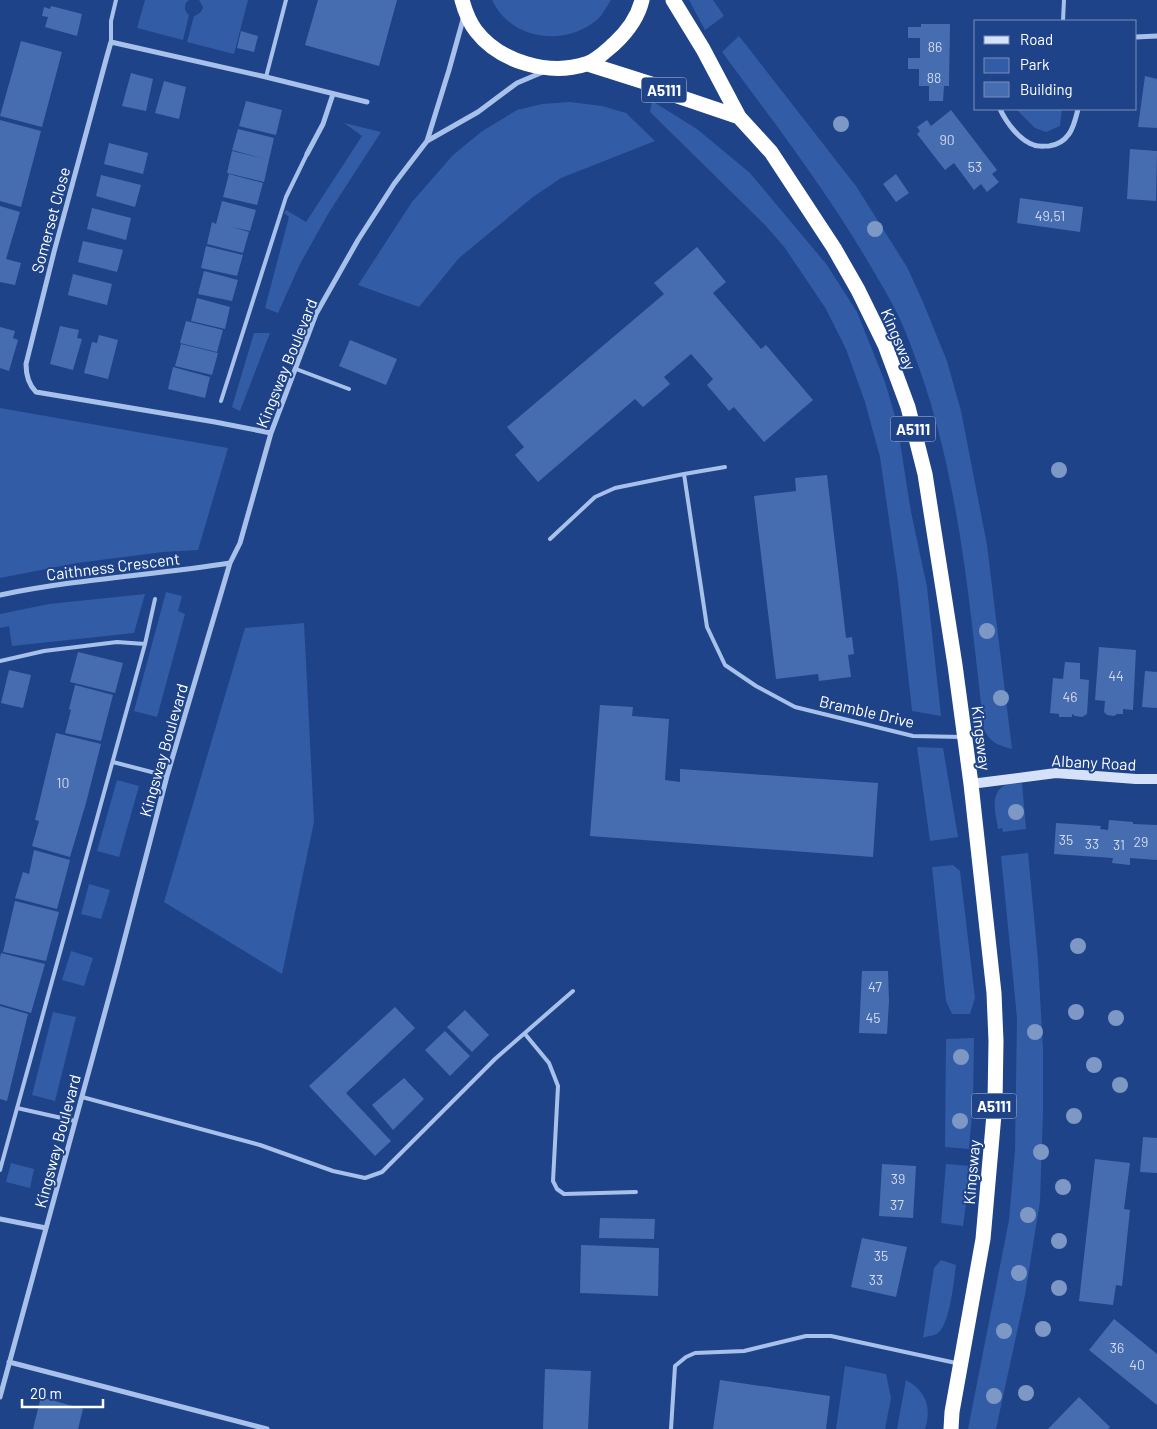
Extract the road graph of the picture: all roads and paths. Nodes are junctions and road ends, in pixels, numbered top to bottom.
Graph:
1 (116, 0) edge
2 (286, 0) edge
3 (642, 0) edge
4 (673, 0) edge
5 (1064, 0) edge
6 (464, 6) edge
7 (1063, 20) edge
8 (1157, 36) edge
9 (1137, 37) edge
10 (111, 42) junction
11 (588, 64) junction
12 (550, 69) junction
13 (266, 77) junction
14 (333, 94) junction
15 (367, 102) dead end
16 (1001, 110) edge
17 (1078, 110) edge
18 (739, 117) junction
19 (426, 141) junction
20 (308, 154) joint
21 (296, 369) junction
22 (349, 389) dead end
23 (221, 401) dead end
24 (271, 433) junction
25 (725, 467) dead end
26 (684, 474) junction
27 (550, 539) dead end
28 (230, 563) junction
29 (0, 595) edge
30 (155, 599) dead end
31 (145, 644) junction
32 (0, 661) edge
33 (964, 737) junction
34 (113, 762) junction
35 (167, 776) junction
36 (1157, 779) edge
37 (970, 784) junction
38 (573, 991) dead end
39 (525, 1034) junction
40 (82, 1097) junction
41 (17, 1108) junction
42 (75, 1121) junction
43 (0, 1170) edge
44 (636, 1192) dead end
45 (0, 1219) edge
46 (46, 1228) junction
47 (10, 1362) junction
48 (961, 1364) junction
49 (0, 1397) edge
50 (952, 1412) junction
51 (267, 1429) edge
52 (671, 1429) edge
53 (945, 1429) edge
54 (951, 1429) edge

1 - 10 lane
2 - 13 lane
3 - 11 highway, A5111
4 - 18 highway, Kingsway / A5111
5 - 7 lane
6 - 12 highway, A5111
6 - 19 street
8 - 9 street
10 - 13 street
10 - 24 street, Somerset Close
11 - 12 highway, A5111
11 - 18 highway, Kingsway / A5111
12 - 19 street
13 - 14 street
14 - 15 street
14 - 20 street
16 - 17 street
18 - 33 highway, Kingsway / A5111
19 - 21 street, Kingsway Boulevard
20 - 23 lane
21 - 22 lane
21 - 24 street, Kingsway Boulevard
24 - 28 street, Kingsway Boulevard
25 - 26 lane
26 - 27 lane
26 - 33 lane, Bramble Drive
28 - 29 street, Caithness Crescent
28 - 35 street, Kingsway Boulevard
30 - 31 lane
31 - 32 lane
31 - 34 lane
33 - 37 highway, Kingsway / A5111
34 - 35 lane
34 - 41 lane
35 - 40 street, Kingsway Boulevard
36 - 37 street, Albany Road
37 - 48 highway, Kingsway / A5111
38 - 39 lane
39 - 40 lane
39 - 44 lane
40 - 42 street, Kingsway Boulevard
41 - 42 lane
41 - 43 lane
42 - 46 street, Kingsway Boulevard
45 - 46 street
46 - 47 street, Kingsway Boulevard
47 - 49 street, Kingsway Boulevard
47 - 51 street
48 - 50 highway, Kingsway / A5111
48 - 52 lane
50 - 53 highway, Kingsway / A5111
50 - 54 highway, Kingsway / A5111

